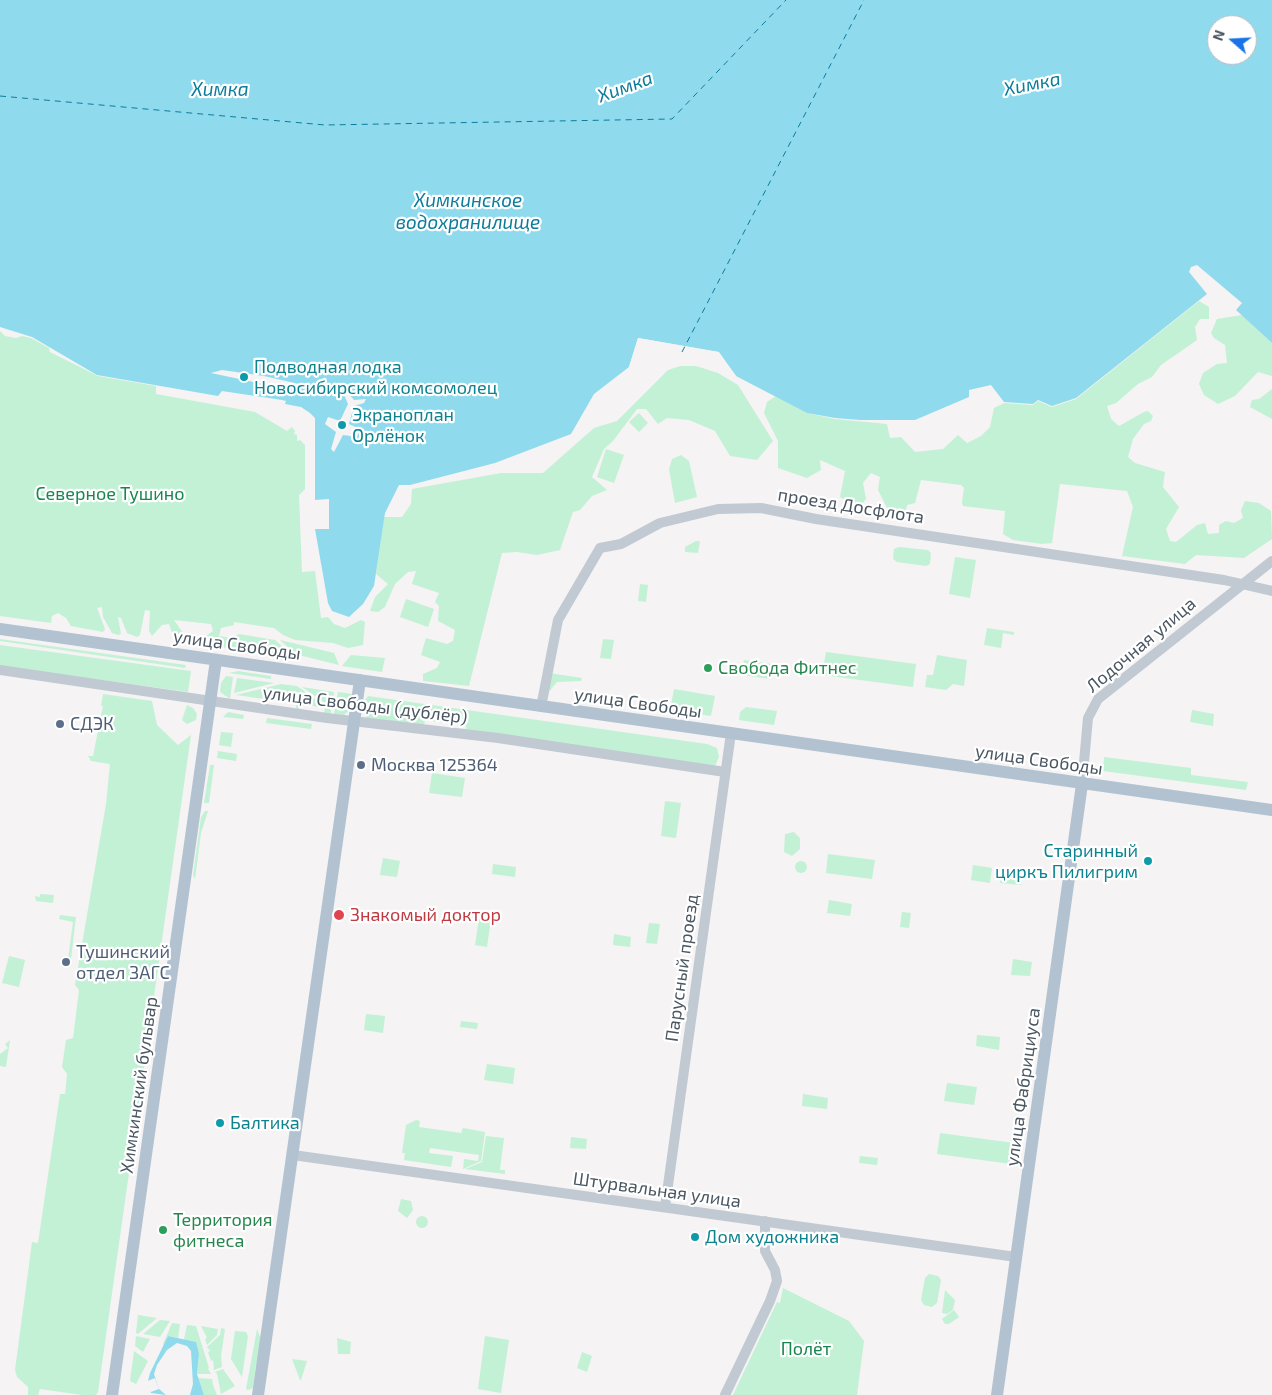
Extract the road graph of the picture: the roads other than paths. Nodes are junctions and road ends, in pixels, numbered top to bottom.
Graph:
1 (1272, 561) edge
2 (1243, 584) junction
3 (1272, 590) edge
4 (0, 630) edge
5 (216, 660) junction
6 (0, 670) edge
7 (360, 680) junction
8 (209, 700) junction
9 (541, 707) junction
10 (355, 721) junction
11 (731, 733) junction
12 (726, 772) junction
13 (1082, 784) junction
14 (1272, 810) edge
15 (293, 1155) junction
16 (665, 1207) junction
17 (765, 1221) junction
18 (1016, 1257) junction
19 (112, 1395) edge
20 (258, 1395) edge
21 (725, 1395) edge
22 (996, 1395) edge

1 - 2 street, Лодочная улица
2 - 3 street, проезд Досфлота
2 - 9 street, проезд Досфлота
2 - 13 street, Лодочная улица
4 - 5 main road, улица Свободы
5 - 7 main road, улица Свободы
5 - 8 main road, Химкинский бульвар
6 - 8 street, улица Свободы (дублёр)
7 - 9 main road, улица Свободы
7 - 10 main road
8 - 10 street, улица Свободы (дублёр)
8 - 19 main road, Химкинский бульвар
9 - 11 main road, улица Свободы
10 - 12 street, улица Свободы (дублёр)
10 - 15 main road
11 - 12 street, Парусный проезд
11 - 13 main road, улица Свободы
12 - 16 street, Парусный проезд
13 - 14 main road, улица Свободы
13 - 18 main road, улица Фабрициуса
15 - 16 street, Штурвальная улица
15 - 20 main road
16 - 17 street, Штурвальная улица
17 - 18 street, Штурвальная улица
17 - 21 street
18 - 22 main road, улица Фабрициуса

